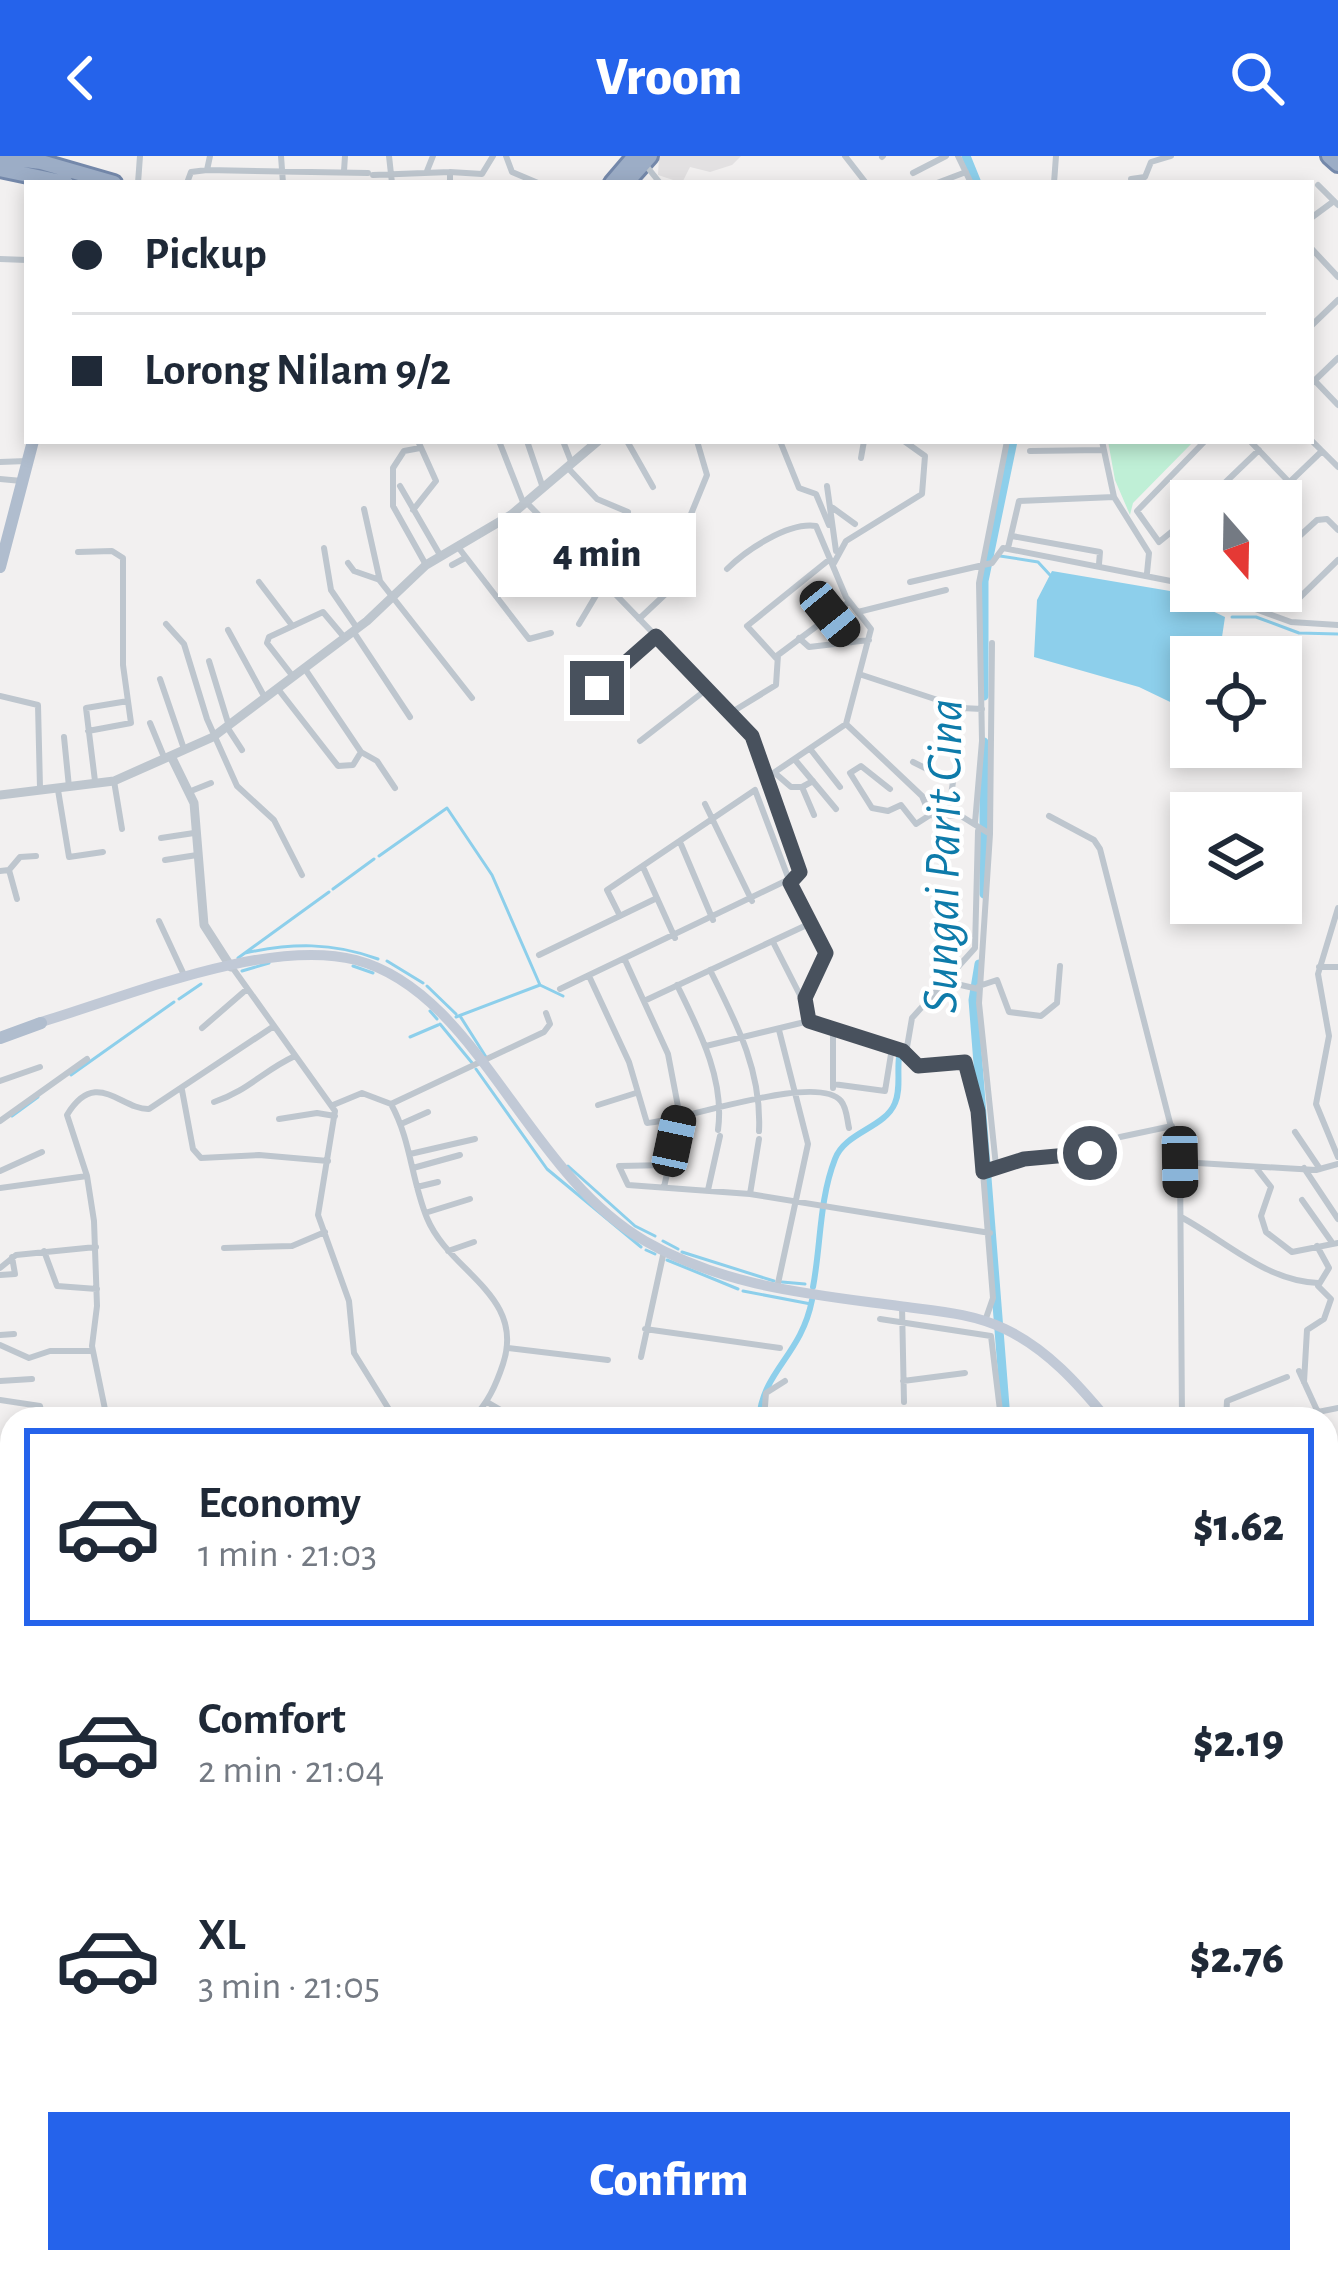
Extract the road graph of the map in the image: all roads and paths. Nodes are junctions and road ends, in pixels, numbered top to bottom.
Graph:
1 (210, 156) edge
2 (280, 156) edge
3 (345, 156) edge
4 (389, 156) edge
5 (433, 156) edge
6 (493, 156) edge
7 (506, 156) edge
8 (845, 156) edge
9 (946, 156) edge
10 (958, 156) edge
11 (1171, 156) edge
12 (1330, 156) edge
13 (0, 157) edge
14 (24, 158) edge
15 (642, 158) edge
16 (1338, 164) edge
17 (0, 169) edge
18 (207, 170) junction
19 (344, 171) junction
20 (427, 171) junction
21 (450, 172) junction
22 (966, 172) junction
23 (914, 173) dead end
24 (69, 175) edge
25 (282, 179) edge
26 (392, 179) edge
27 (1131, 179) dead end
28 (189, 180) edge
29 (450, 180) edge
30 (530, 180) edge
31 (616, 180) edge
32 (864, 180) edge
33 (945, 180) edge
34 (970, 180) edge
35 (1318, 184) dead end
36 (1336, 203) edge
37 (1314, 251) edge
38 (1338, 277) edge
39 (1338, 300) edge
40 (1314, 313) edge
41 (1319, 319) junction
42 (1314, 323) edge
43 (1338, 358) edge
44 (1314, 381) edge
45 (1314, 383) edge
46 (1338, 405) edge
47 (1314, 443) edge
48 (32, 444) edge
49 (419, 444) edge
50 (500, 444) edge
51 (528, 444) edge
52 (564, 444) edge
53 (595, 444) edge
54 (629, 444) edge
55 (698, 444) edge
56 (781, 444) edge
57 (863, 444) edge
58 (908, 444) edge
59 (1006, 444) edge
60 (1202, 444) edge
61 (1253, 444) edge
62 (1102, 446) edge
63 (1259, 450) junction
64 (1030, 451) dead end
65 (1322, 451) junction
66 (861, 458) dead end
67 (27, 461) junction
68 (0, 462) edge
69 (570, 466) junction
70 (1338, 467) edge
71 (0, 479) edge
72 (1228, 480) edge
73 (1287, 480) edge
74 (1291, 480) edge
75 (22, 481) junction
76 (400, 486) dead end
77 (827, 486) dead end
78 (653, 487) dead end
79 (544, 489) junction
80 (1114, 497) junction
81 (526, 504) junction
82 (833, 508) junction
83 (364, 509) dead end
84 (413, 510) junction
85 (628, 512) dead end
86 (688, 518) dead end
87 (662, 520) dead end
88 (855, 524) dead end
89 (829, 525) junction
90 (1338, 530) edge
91 (1170, 533) edge
92 (1302, 533) edge
93 (1012, 536) junction
94 (633, 540) dead end
95 (458, 546) junction
96 (324, 548) dead end
97 (1008, 548) junction
98 (78, 552) dead end
99 (440, 555) junction
100 (466, 559) junction
101 (834, 559) junction
102 (1338, 560) edge
103 (348, 562) dead end
104 (650, 562) dead end
105 (986, 563) junction
106 (1099, 564) junction
107 (426, 565) junction
108 (452, 565) dead end
109 (0, 567) edge
110 (727, 569) dead end
111 (1147, 574) junction
112 (1170, 579) edge
113 (259, 581) dead end
114 (380, 581) junction
115 (910, 582) dead end
116 (606, 584) junction
117 (946, 590) dead end
118 (1302, 595) edge
119 (392, 597) junction
120 (618, 597) junction
121 (849, 602) junction
122 (858, 612) junction
123 (1264, 612) edge
124 (830, 614) junction
125 (639, 619) junction
126 (166, 624) dead end
127 (291, 624) junction
128 (579, 624) dead end
129 (1338, 625) edge
130 (228, 630) dead end
131 (351, 632) junction
132 (551, 633) dead end
133 (656, 636) junction
134 (799, 638) junction
135 (869, 640) junction
136 (852, 642) junction
137 (992, 643) dead end
138 (776, 658) junction
139 (209, 661) dead end
140 (303, 665) junction
141 (291, 674) junction
142 (862, 675) junction
143 (160, 679) dead end
144 (275, 686) junction
145 (597, 688) dead end
146 (707, 688) junction
147 (0, 696) edge
148 (264, 696) junction
149 (472, 698) dead end
150 (128, 701) junction
151 (982, 709) junction
152 (731, 713) junction
153 (410, 717) dead end
154 (150, 723) dead end
155 (846, 724) junction
156 (228, 727) junction
157 (88, 731) junction
158 (213, 736) junction
159 (64, 737) dead end
160 (640, 741) dead end
161 (242, 750) dead end
162 (811, 750) junction
163 (185, 752) junction
164 (361, 752) junction
165 (169, 759) junction
166 (796, 761) junction
167 (913, 761) dead end
168 (772, 775) junction
169 (114, 781) junction
170 (813, 781) junction
171 (212, 782) dead end
172 (95, 785) junction
173 (802, 787) junction
174 (394, 788) dead end
175 (840, 788) dead end
176 (63, 789) junction
177 (890, 789) dead end
178 (191, 791) junction
179 (40, 792) junction
180 (0, 795) edge
181 (705, 804) dead end
182 (836, 809) dead end
183 (948, 814) junction
184 (814, 815) dead end
185 (930, 815) junction
186 (1048, 817) dead end
187 (714, 818) junction
188 (122, 829) dead end
189 (980, 830) junction
190 (198, 832) junction
191 (161, 838) dead end
192 (680, 842) junction
193 (103, 852) dead end
194 (201, 855) junction
195 (36, 856) dead end
196 (165, 860) dead end
197 (643, 867) junction
198 (4, 871) edge
199 (302, 875) dead end
200 (790, 883) junction
201 (657, 898) junction
202 (17, 899) dead end
203 (752, 901) junction
204 (1338, 908) edge
205 (620, 916) junction
206 (713, 920) junction
207 (159, 921) dead end
208 (811, 923) junction
209 (1335, 927) edge
210 (675, 938) junction
211 (772, 941) junction
212 (539, 955) dead end
213 (626, 960) junction
214 (1060, 966) dead end
215 (231, 967) junction
216 (1319, 967) junction
217 (1338, 967) edge
218 (710, 970) junction
219 (589, 976) junction
220 (186, 980) junction
221 (950, 983) junction
222 (677, 985) junction
223 (976, 988) junction
224 (248, 989) junction
225 (560, 989) dead end
226 (644, 1001) junction
227 (804, 1003) junction
228 (546, 1013) dead end
229 (809, 1021) junction
230 (40, 1023) joint
231 (274, 1026) junction
232 (202, 1028) dead end
233 (779, 1030) junction
234 (832, 1032) junction
235 (0, 1033) edge
236 (744, 1038) junction
237 (706, 1046) junction
238 (892, 1048) junction
239 (906, 1053) junction
240 (295, 1056) junction
241 (86, 1059) dead end
242 (481, 1064) junction
243 (40, 1067) dead end
244 (0, 1081) edge
245 (833, 1084) junction
246 (182, 1090) junction
247 (636, 1093) junction
248 (796, 1093) junction
249 (833, 1096) junction
250 (761, 1099) junction
251 (214, 1102) dead end
252 (391, 1104) junction
253 (333, 1105) junction
254 (598, 1105) dead end
255 (721, 1108) junction
256 (428, 1112) dead end
257 (335, 1117) junction
258 (680, 1117) junction
259 (279, 1118) dead end
260 (0, 1120) edge
261 (401, 1124) junction
262 (1172, 1126) junction
263 (849, 1129) dead end
264 (1295, 1132) dead end
265 (475, 1139) dead end
266 (42, 1152) dead end
267 (410, 1154) junction
268 (460, 1155) dead end
269 (328, 1161) junction
270 (1338, 1161) edge
271 (1180, 1162) junction
272 (669, 1165) junction
273 (1254, 1166) junction
274 (412, 1168) junction
275 (1304, 1168) junction
276 (989, 1169) junction
277 (1320, 1169) junction
278 (0, 1171) edge
279 (87, 1176) junction
280 (438, 1182) dead end
281 (417, 1186) junction
282 (664, 1187) junction
283 (0, 1188) edge
284 (708, 1190) junction
285 (750, 1194) junction
286 (470, 1199) dead end
287 (797, 1200) junction
288 (1303, 1200) dead end
289 (425, 1213) junction
290 (1181, 1217) junction
291 (1338, 1219) edge
292 (325, 1232) junction
293 (990, 1233) junction
294 (474, 1242) dead end
295 (1335, 1243) edge
296 (1317, 1246) junction
297 (96, 1247) junction
298 (224, 1248) dead end
299 (44, 1251) junction
300 (448, 1251) junction
301 (664, 1251) junction
302 (12, 1257) junction
303 (0, 1272) edge
304 (1318, 1282) junction
305 (97, 1289) junction
306 (776, 1291) junction
307 (902, 1306) junction
308 (880, 1318) dead end
309 (901, 1321) junction
310 (988, 1326) junction
311 (646, 1329) junction
312 (14, 1334) dead end
313 (0, 1335) edge
314 (0, 1346) edge
315 (508, 1348) junction
316 (780, 1348) dead end
317 (93, 1352) junction
318 (641, 1357) dead end
319 (608, 1360) dead end
320 (1299, 1371) dead end
321 (965, 1373) dead end
322 (1287, 1377) dead end
323 (32, 1379) dead end
324 (0, 1381) edge
325 (785, 1381) dead end
326 (903, 1381) junction
327 (1304, 1382) junction
328 (0, 1400) edge
329 (487, 1402) junction
330 (904, 1402) dead end
331 (40, 1407) edge
332 (104, 1407) edge
333 (388, 1407) edge
334 (483, 1407) edge
335 (495, 1407) edge
336 (765, 1407) edge
337 (999, 1407) edge
338 (1096, 1407) edge
339 (1182, 1407) edge
340 (1227, 1407) edge
341 (1316, 1407) edge

1 - 18 street
2 - 25 street
3 - 19 street
4 - 26 street
5 - 20 street
6 - 21 street
7 - 30 street
8 - 32 street
9 - 23 street
10 - 22 street
11 - 27 street
12 - 16 highway
13 - 14 highway
14 - 24 highway
15 - 31 highway
17 - 24 highway
18 - 25 street
18 - 28 street
19 - 25 street
19 - 26 street
20 - 21 street
20 - 26 street
21 - 29 street
22 - 33 street
22 - 34 street
35 - 36 street
37 - 38 street
39 - 41 street
40 - 41 street
41 - 42 street
43 - 44 street
45 - 46 street
47 - 65 street
48 - 67 main road
49 - 84 street
49 - 107 street
50 - 81 street
51 - 79 street
52 - 69 street
53 - 69 street
54 - 78 street
55 - 86 street
56 - 89 street
57 - 66 street
58 - 101 street
59 - 105 street
60 - 91 street
61 - 63 street
62 - 64 street
62 - 80 street
63 - 72 street
63 - 73 street
65 - 70 street
65 - 74 street
67 - 68 street
67 - 75 main road
69 - 79 street
69 - 85 street
71 - 75 street
75 - 109 main road
76 - 84 street
77 - 82 street
79 - 81 street
80 - 93 street
80 - 111 street
81 - 95 street
81 - 116 street
82 - 88 street
82 - 89 street
83 - 114 street
84 - 99 street
87 - 125 street
89 - 101 street
90 - 92 street
93 - 97 street
93 - 106 street
94 - 116 street
95 - 99 street
95 - 100 street
96 - 131 street
97 - 105 street
97 - 106 street
98 - 150 street
99 - 107 street
100 - 108 street
100 - 132 street
101 - 110 street
101 - 121 street
101 - 138 street
102 - 118 street
103 - 114 street
104 - 120 street
105 - 115 street
105 - 151 street
106 - 111 street
107 - 119 street
111 - 112 street
113 - 127 street
114 - 119 street
116 - 120 street
116 - 128 street
117 - 122 street
119 - 131 street
119 - 149 street
120 - 125 street
121 - 122 street
121 - 124 street
122 - 135 street
123 - 129 street
124 - 134 street
124 - 136 street
125 - 133 street
126 - 158 street
127 - 131 street
127 - 141 street
130 - 148 street
131 - 140 street
131 - 153 street
133 - 145 street
133 - 146 street
134 - 136 street
134 - 138 street
135 - 136 street
135 - 142 street
137 - 189 street
138 - 152 street
139 - 156 street
140 - 141 street
140 - 164 street
141 - 144 street
142 - 151 street
142 - 155 street
143 - 163 street
144 - 148 street
144 - 164 street
146 - 152 street
146 - 160 street
147 - 179 street
148 - 156 street
150 - 157 street
150 - 157 street
151 - 189 street
152 - 168 street
154 - 165 street
155 - 162 street
155 - 185 street
156 - 158 street
156 - 161 street
157 - 172 street
158 - 163 street
158 - 199 street
159 - 176 street
162 - 166 street
162 - 175 street
163 - 165 street
164 - 174 street
165 - 169 street
165 - 178 street
166 - 168 street
166 - 170 street
167 - 183 street
168 - 173 street
168 - 200 street
169 - 172 street
169 - 188 street
170 - 173 street
170 - 182 street
171 - 178 street
172 - 176 street
173 - 184 street
176 - 179 street
176 - 193 street
177 - 185 street
178 - 190 street
179 - 180 street
181 - 187 street
183 - 185 street
183 - 189 street
186 - 262 street
187 - 192 street
187 - 200 street
187 - 203 street
189 - 221 street
189 - 223 street
190 - 191 street
190 - 194 street
192 - 197 street
192 - 206 street
194 - 196 street
194 - 215 street
195 - 198 street
197 - 201 street
197 - 205 street
198 - 202 street
200 - 203 street
200 - 208 street
201 - 205 street
201 - 210 street
203 - 206 street
204 - 209 street
205 - 212 street
206 - 210 street
207 - 220 street
208 - 211 street
208 - 227 street
209 - 216 street
210 - 213 street
211 - 218 street
211 - 227 street
213 - 219 street
213 - 226 street
214 - 223 street
215 - 220 main road
215 - 224 street
215 - 242 main road
216 - 217 street
216 - 270 street
218 - 222 street
218 - 236 street
219 - 225 street
219 - 247 street
220 - 230 main road
221 - 223 street
221 - 239 street
222 - 226 street
222 - 237 street
223 - 276 street
224 - 231 street
224 - 232 street
226 - 258 street
227 - 229 street
228 - 242 street
229 - 233 street
229 - 234 street
230 - 235 main road
231 - 240 street
231 - 246 street
233 - 236 street
233 - 248 street
234 - 238 street
234 - 245 street
236 - 237 street
236 - 250 street
237 - 255 street
238 - 239 street
238 - 245 street
239 - 276 street
240 - 251 street
240 - 253 street
241 - 260 street
242 - 252 street
242 - 301 main road
243 - 244 street
245 - 249 street
246 - 269 street
246 - 279 street
247 - 254 street
247 - 258 street
248 - 249 street
248 - 250 street
248 - 287 street
249 - 263 street
250 - 255 street
250 - 285 street
252 - 253 street
252 - 261 street
253 - 257 street
255 - 258 street
255 - 284 street
256 - 261 street
257 - 259 street
257 - 269 street
258 - 272 street
261 - 267 street
262 - 271 street
262 - 276 street
264 - 277 street
265 - 267 street
266 - 278 street
267 - 274 street
268 - 274 street
269 - 292 street
270 - 277 street
271 - 273 street
271 - 290 street
272 - 282 street
272 - 282 street
273 - 275 street
273 - 296 street
274 - 281 street
275 - 277 street
275 - 291 street
276 - 293 street
279 - 283 street
279 - 297 street
280 - 281 street
281 - 289 street
282 - 284 street
284 - 285 street
285 - 287 street
286 - 289 street
287 - 293 street
287 - 306 street
288 - 295 street
289 - 300 street
290 - 304 street
290 - 339 street
292 - 298 street
292 - 333 street
293 - 310 street
294 - 300 street
295 - 296 street
296 - 304 street
297 - 299 street
297 - 305 street
299 - 302 street
299 - 305 street
300 - 315 street
301 - 306 main road
301 - 311 street
302 - 303 street
302 - 303 street
304 - 327 street
305 - 317 street
306 - 307 main road
307 - 309 street
307 - 310 main road
308 - 309 street
309 - 310 street
309 - 326 street
310 - 337 street
310 - 338 main road
311 - 316 street
311 - 318 street
312 - 313 street
314 - 317 street
315 - 319 street
315 - 329 street
317 - 332 street
320 - 327 street
321 - 326 street
322 - 340 street
323 - 324 street
325 - 336 street
326 - 330 street
327 - 341 street
328 - 331 street
329 - 334 street
329 - 335 street

